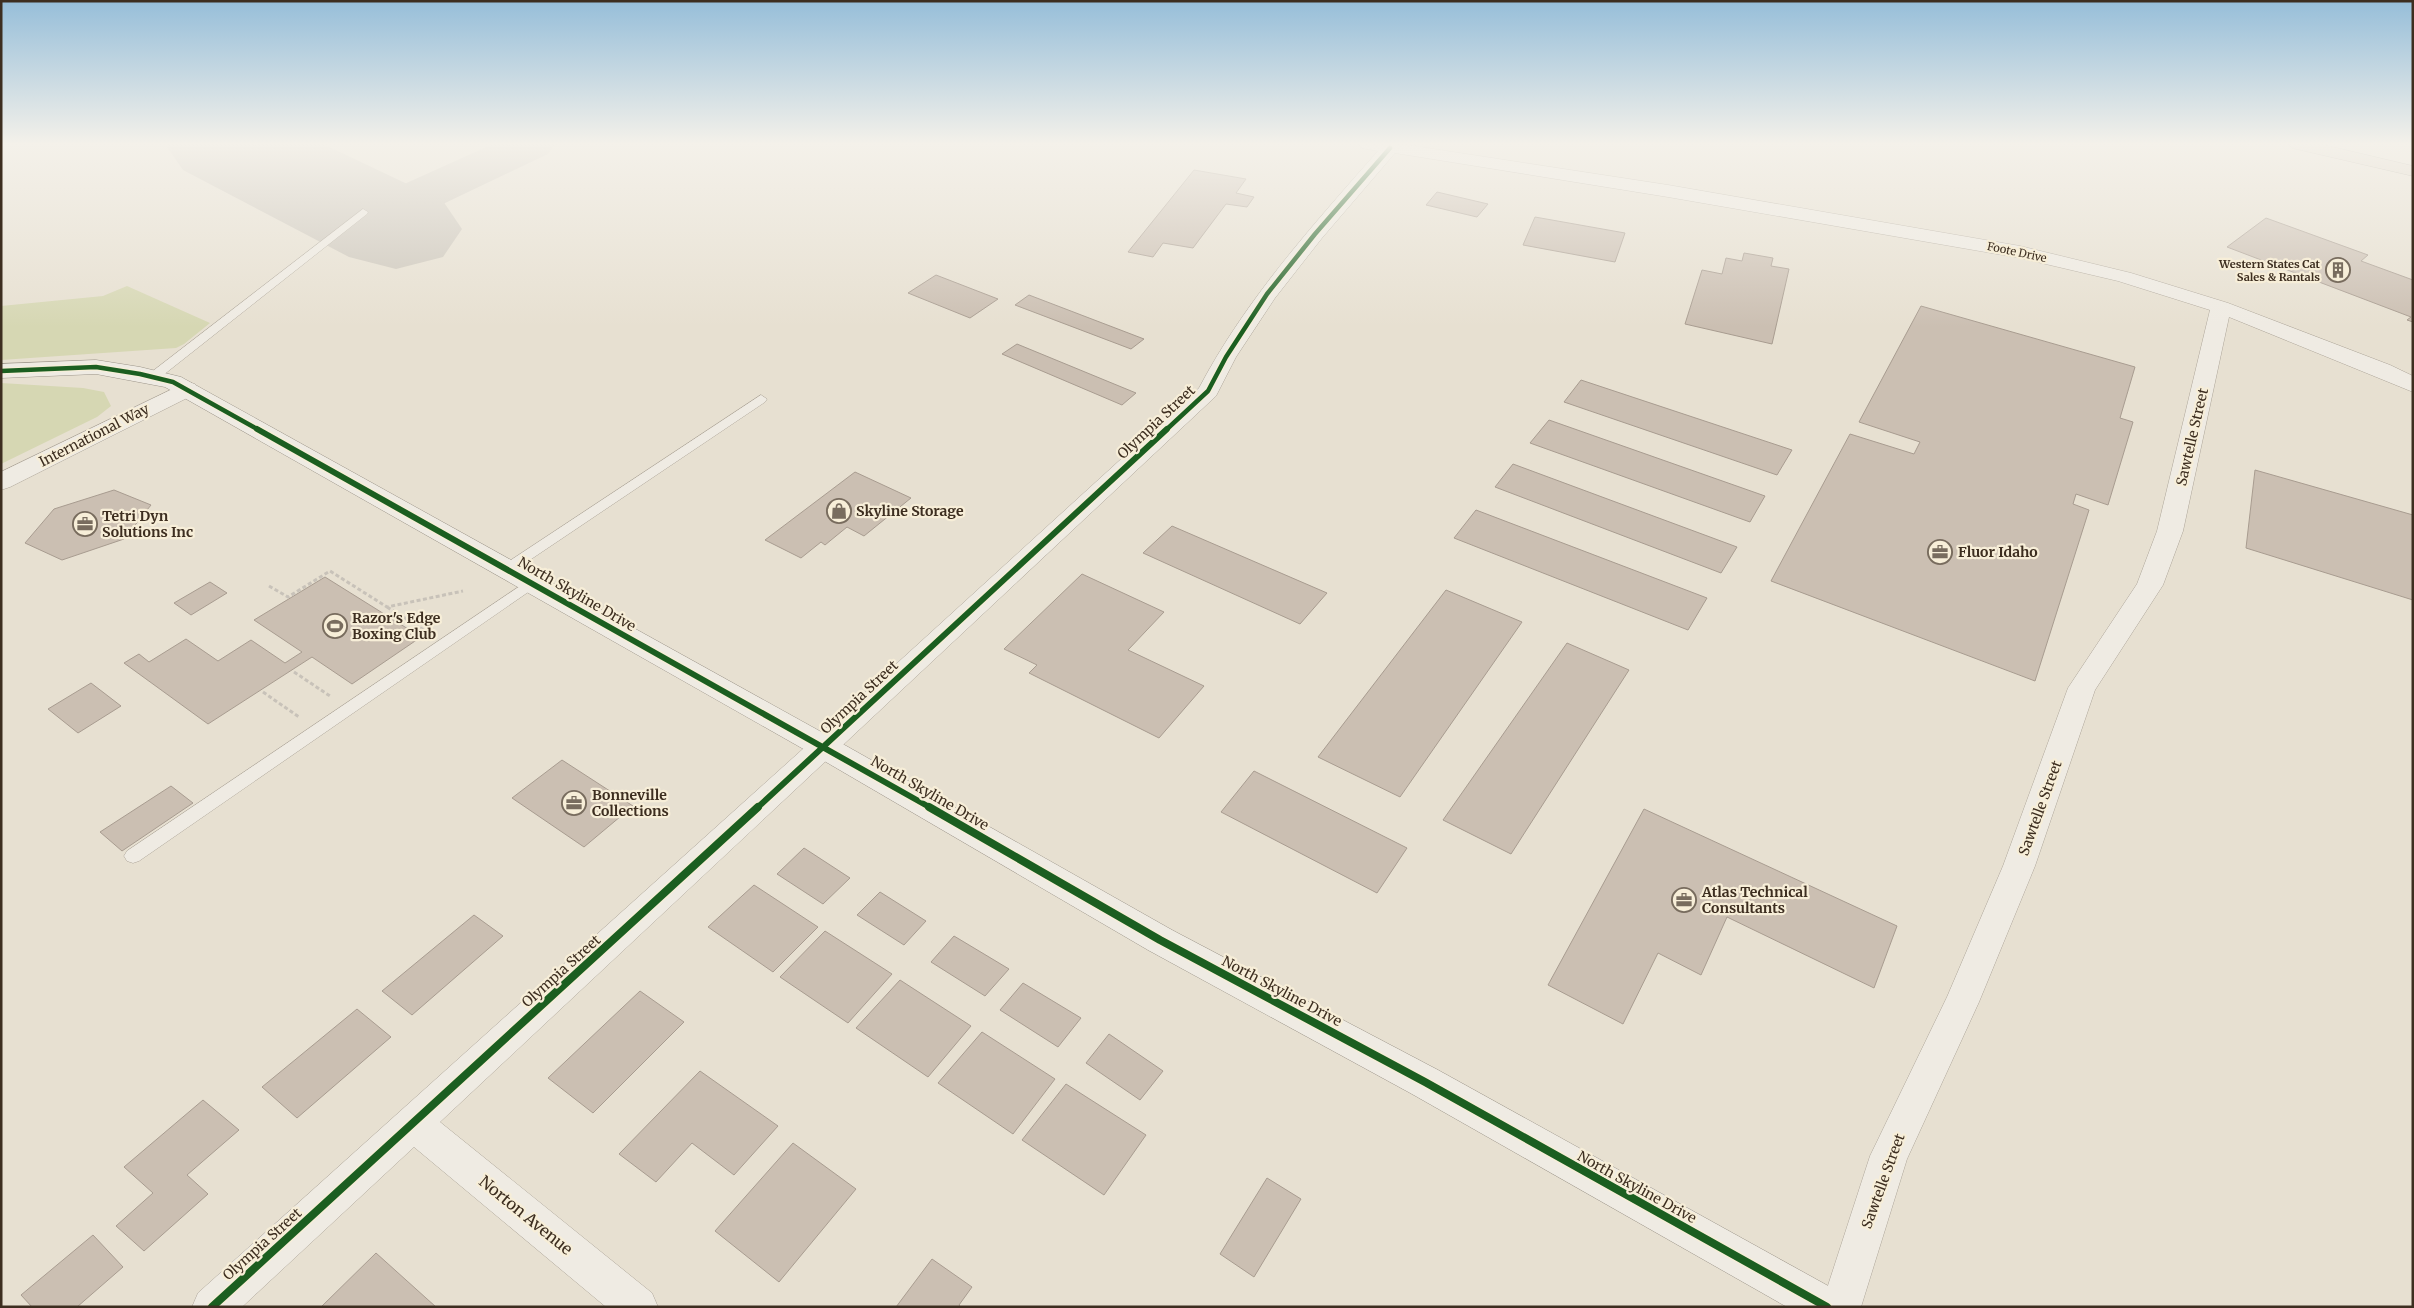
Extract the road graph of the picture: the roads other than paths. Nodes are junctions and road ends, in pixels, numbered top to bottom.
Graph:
1 (1334, 205) edge
2 (1749, 205) edge
3 (363, 212) dead end
4 (2221, 307) junction
5 (1, 371) edge
6 (154, 377) junction
7 (2413, 384) edge
8 (187, 389) junction
9 (761, 399) dead end
10 (1, 482) edge
11 (519, 576) junction
12 (824, 747) junction
13 (133, 856) dead end
14 (414, 1123) junction
15 (212, 1307) edge
16 (638, 1307) edge
17 (1827, 1307) edge
18 (1841, 1307) edge

1 - 12 street, Olympia Street
2 - 4 street, Foote Drive
3 - 6 lane
4 - 7 street, Foote Drive
4 - 18 street, Sawtelle Street
5 - 6 street, North Skyline Drive
6 - 8 street, North Skyline Drive
8 - 10 street, International Way
8 - 11 street, North Skyline Drive
9 - 11 lane
11 - 12 street, North Skyline Drive
11 - 13 lane
12 - 14 street, Olympia Street
12 - 17 street, North Skyline Drive
14 - 15 street, Olympia Street
14 - 16 street, Norton Avenue

